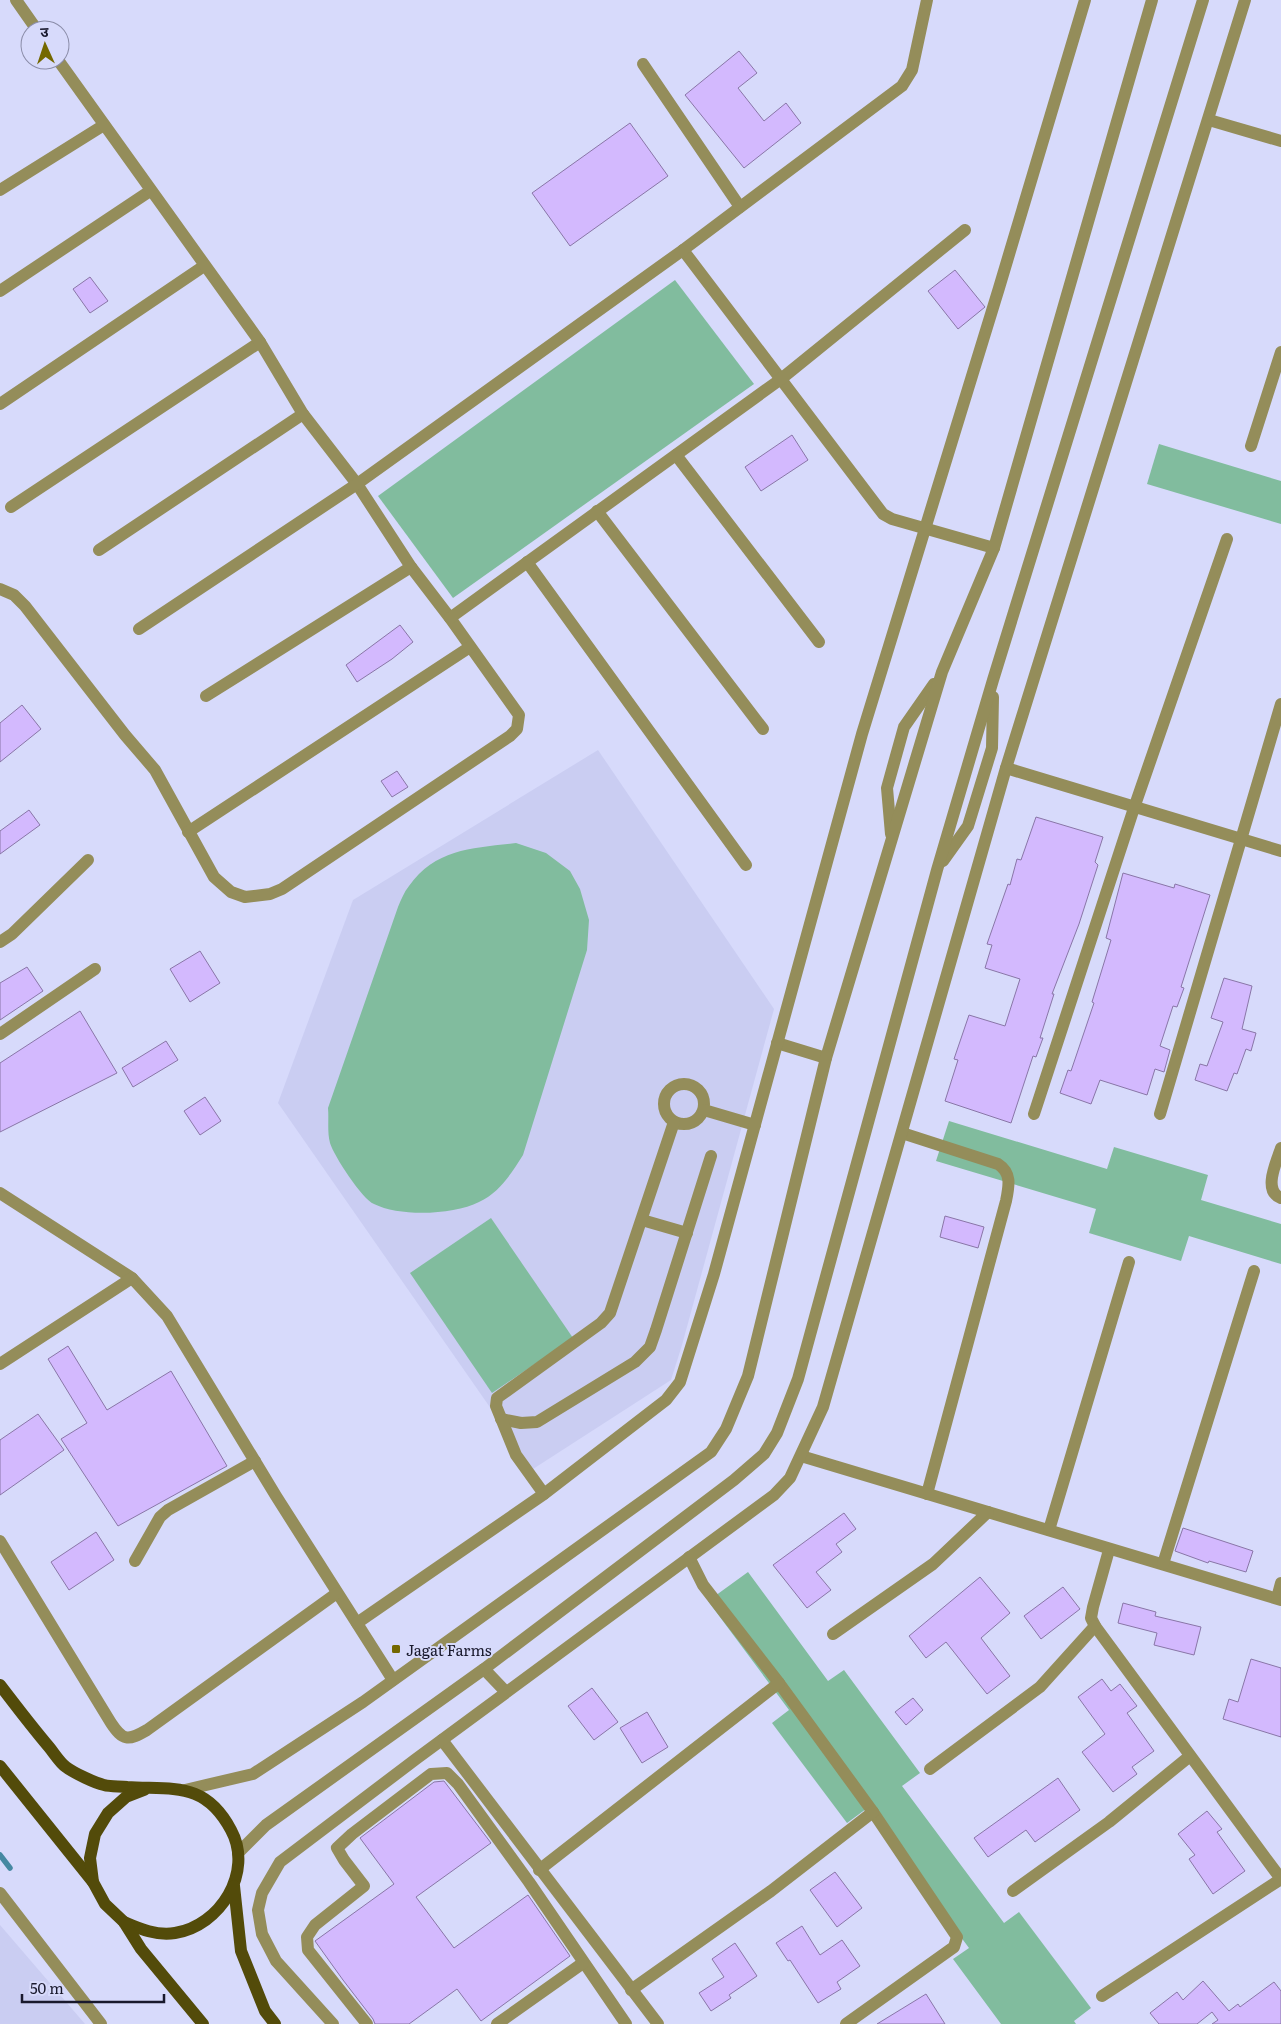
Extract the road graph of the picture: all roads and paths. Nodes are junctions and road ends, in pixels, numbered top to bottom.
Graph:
1 (16, 0) edge
2 (927, 0) edge
3 (1085, 0) edge
4 (1152, 0) edge
5 (1203, 0) edge
6 (1245, 0) edge
7 (30, 20) edge
8 (643, 64) dead end
9 (65, 70) edge
10 (1209, 120) junction
11 (104, 126) junction
12 (1281, 142) edge
13 (0, 190) edge
14 (150, 192) junction
15 (740, 208) junction
16 (965, 230) dead end
17 (683, 250) junction
18 (204, 266) junction
19 (0, 291) edge
20 (260, 342) junction
21 (1281, 352) edge
22 (781, 379) junction
23 (0, 404) edge
24 (303, 414) junction
25 (1251, 446) dead end
26 (676, 455) junction
27 (357, 484) junction
28 (11, 507) dead end
29 (598, 511) junction
30 (925, 528) junction
31 (1228, 539) dead end
32 (994, 548) junction
33 (99, 550) dead end
34 (527, 562) junction
35 (411, 567) junction
36 (0, 589) edge
37 (450, 618) junction
38 (139, 629) dead end
39 (819, 642) dead end
40 (470, 647) junction
41 (942, 672) junction
42 (993, 680) junction
43 (206, 696) dead end
44 (1281, 704) edge
45 (763, 728) dead end
46 (1006, 768) junction
47 (1134, 808) junction
48 (188, 832) junction
49 (1242, 838) junction
50 (891, 842) junction
51 (1281, 851) edge
52 (88, 860) dead end
53 (746, 865) dead end
54 (937, 870) junction
55 (0, 942) edge
56 (95, 969) dead end
57 (0, 1034) edge
58 (777, 1043) junction
59 (826, 1058) junction
60 (704, 1110) junction
61 (1034, 1114) dead end
62 (1160, 1114) dead end
63 (674, 1122) junction
64 (754, 1125) junction
65 (902, 1133) junction
66 (1281, 1148) edge
67 (711, 1156) dead end
68 (0, 1193) edge
69 (1281, 1198) edge
70 (642, 1220) junction
71 (687, 1233) junction
72 (1129, 1262) dead end
73 (1254, 1271) dead end
74 (132, 1278) junction
75 (0, 1364) edge
76 (501, 1419) junction
77 (801, 1456) junction
78 (255, 1461) junction
79 (544, 1494) junction
80 (927, 1494) junction
81 (988, 1512) junction
82 (1049, 1530) junction
83 (0, 1542) edge
84 (1109, 1550) junction
85 (689, 1557) junction
86 (134, 1561) dead end
87 (1163, 1564) junction
88 (1281, 1583) edge
89 (338, 1592) junction
90 (1279, 1599) edge
91 (357, 1622) junction
92 (1095, 1626) junction
93 (833, 1634) dead end
94 (484, 1669) junction
95 (393, 1680) junction
96 (779, 1684) junction
97 (0, 1685) edge
98 (506, 1692) junction
99 (442, 1740) junction
100 (1190, 1756) junction
101 (0, 1766) edge
102 (930, 1769) dead end
103 (150, 1788) junction
104 (185, 1790) junction
105 (873, 1812) junction
106 (238, 1852) junction
107 (539, 1870) junction
108 (1281, 1879) edge
109 (93, 1882) junction
110 (234, 1886) junction
111 (1013, 1891) dead end
112 (2, 1901) edge
113 (124, 1922) junction
114 (583, 1963) junction
115 (631, 1990) junction
116 (1102, 1996) dead end
117 (101, 2024) edge
118 (203, 2024) edge
119 (275, 2024) edge
120 (333, 2024) edge
121 (368, 2024) edge
122 (497, 2024) edge
123 (626, 2024) edge
124 (658, 2024) edge
125 (846, 2024) edge

1 - 7 street
2 - 15 street
3 - 30 street
4 - 32 street
5 - 42 street
6 - 10 street
8 - 15 street
9 - 11 street
10 - 12 street
10 - 46 street
11 - 13 street
11 - 14 street
14 - 18 street
14 - 19 street
15 - 17 street
16 - 22 street
17 - 22 street
17 - 27 street
18 - 20 street
18 - 23 street
20 - 24 street
20 - 28 street
21 - 25 street
22 - 26 street
22 - 30 street
24 - 27 street
24 - 33 street
26 - 29 street
26 - 39 street
27 - 35 street
27 - 38 street
29 - 34 street
29 - 45 street
30 - 32 street
30 - 58 street
31 - 47 street
32 - 41 street
34 - 37 street
34 - 53 street
35 - 37 street
35 - 43 street
36 - 48 street
37 - 40 street
40 - 48 street
40 - 48 street
41 - 50 street
41 - 50 street
42 - 54 street
42 - 54 street
44 - 49 street
46 - 47 street
46 - 65 street
47 - 49 street
47 - 61 street
49 - 51 street
49 - 62 street
50 - 59 street
52 - 55 street
54 - 94 street
56 - 57 street
58 - 59 street
58 - 64 street
59 - 95 street
60 - 63 street
60 - 63 street
60 - 64 street
63 - 70 street
64 - 79 street
65 - 77 street
65 - 80 street
66 - 69 street
67 - 71 street
68 - 74 street
70 - 71 street
70 - 76 street
71 - 76 street
72 - 82 street
73 - 87 street
74 - 75 street
74 - 78 street
76 - 79 street
77 - 80 street
77 - 85 street
78 - 86 street
78 - 89 street
79 - 91 street
80 - 81 street
81 - 82 street
81 - 93 street
82 - 84 street
83 - 89 street
84 - 87 street
84 - 92 street
85 - 96 street
85 - 98 street
87 - 90 street
88 - 90 street
89 - 91 street
91 - 95 street
92 - 100 street
92 - 102 street
94 - 98 street
94 - 106 street
95 - 104 street
96 - 105 street
96 - 107 street
97 - 103 main road
98 - 99 street
99 - 107 street
99 - 120 street
100 - 108 street
100 - 111 street
101 - 109 main road
103 - 104 main road
103 - 109 main road
104 - 106 main road
105 - 115 street
105 - 125 street
106 - 110 main road
107 - 115 street
108 - 116 street
109 - 113 main road
110 - 113 main road
110 - 119 main road
112 - 117 street
113 - 118 main road
114 - 121 street
114 - 122 street
114 - 123 street
115 - 124 street

